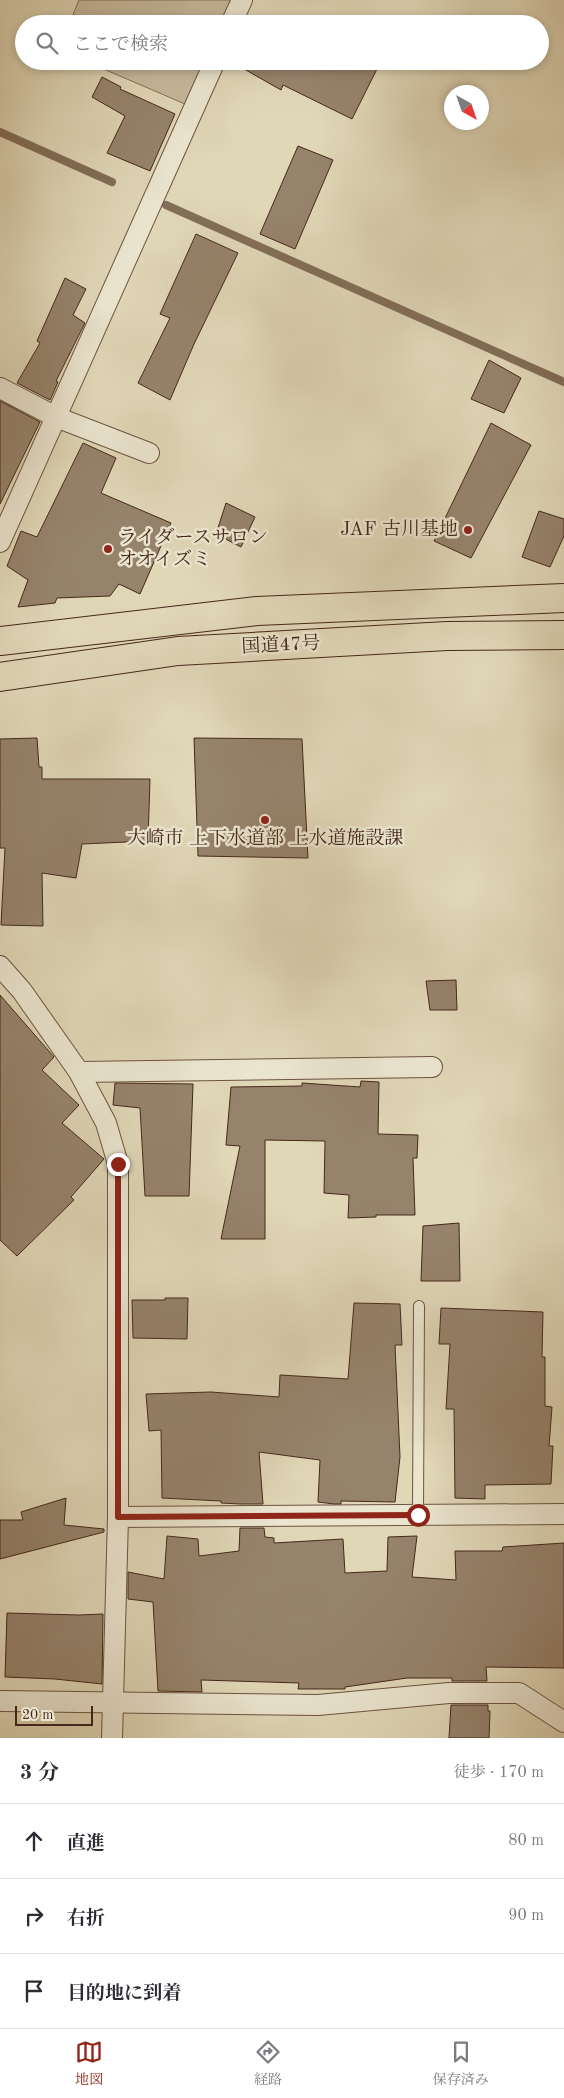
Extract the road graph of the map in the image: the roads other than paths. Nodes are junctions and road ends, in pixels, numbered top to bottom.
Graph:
1 (242, 0) edge
2 (236, 15) edge
3 (211, 70) edge
4 (0, 388) edge
5 (56, 416) junction
6 (148, 453) dead end
7 (0, 542) edge
8 (564, 598) edge
9 (564, 635) edge
10 (0, 641) edge
11 (0, 677) edge
12 (0, 966) edge
13 (432, 1067) dead end
14 (79, 1072) junction
15 (418, 1306) dead end
16 (564, 1514) edge
17 (418, 1515) junction
18 (118, 1517) junction
19 (0, 1701) edge
20 (112, 1701) junction
21 (564, 1722) edge
22 (112, 1738) edge

1 - 2 street
3 - 5 street
4 - 5 street
5 - 6 street
5 - 7 street
8 - 10 highway, 国道47号
9 - 11 highway, 国道47号
12 - 14 street
13 - 14 street
14 - 18 street
15 - 17 lane
16 - 17 street
17 - 18 street
18 - 20 street
19 - 20 street
20 - 21 street
20 - 22 street

